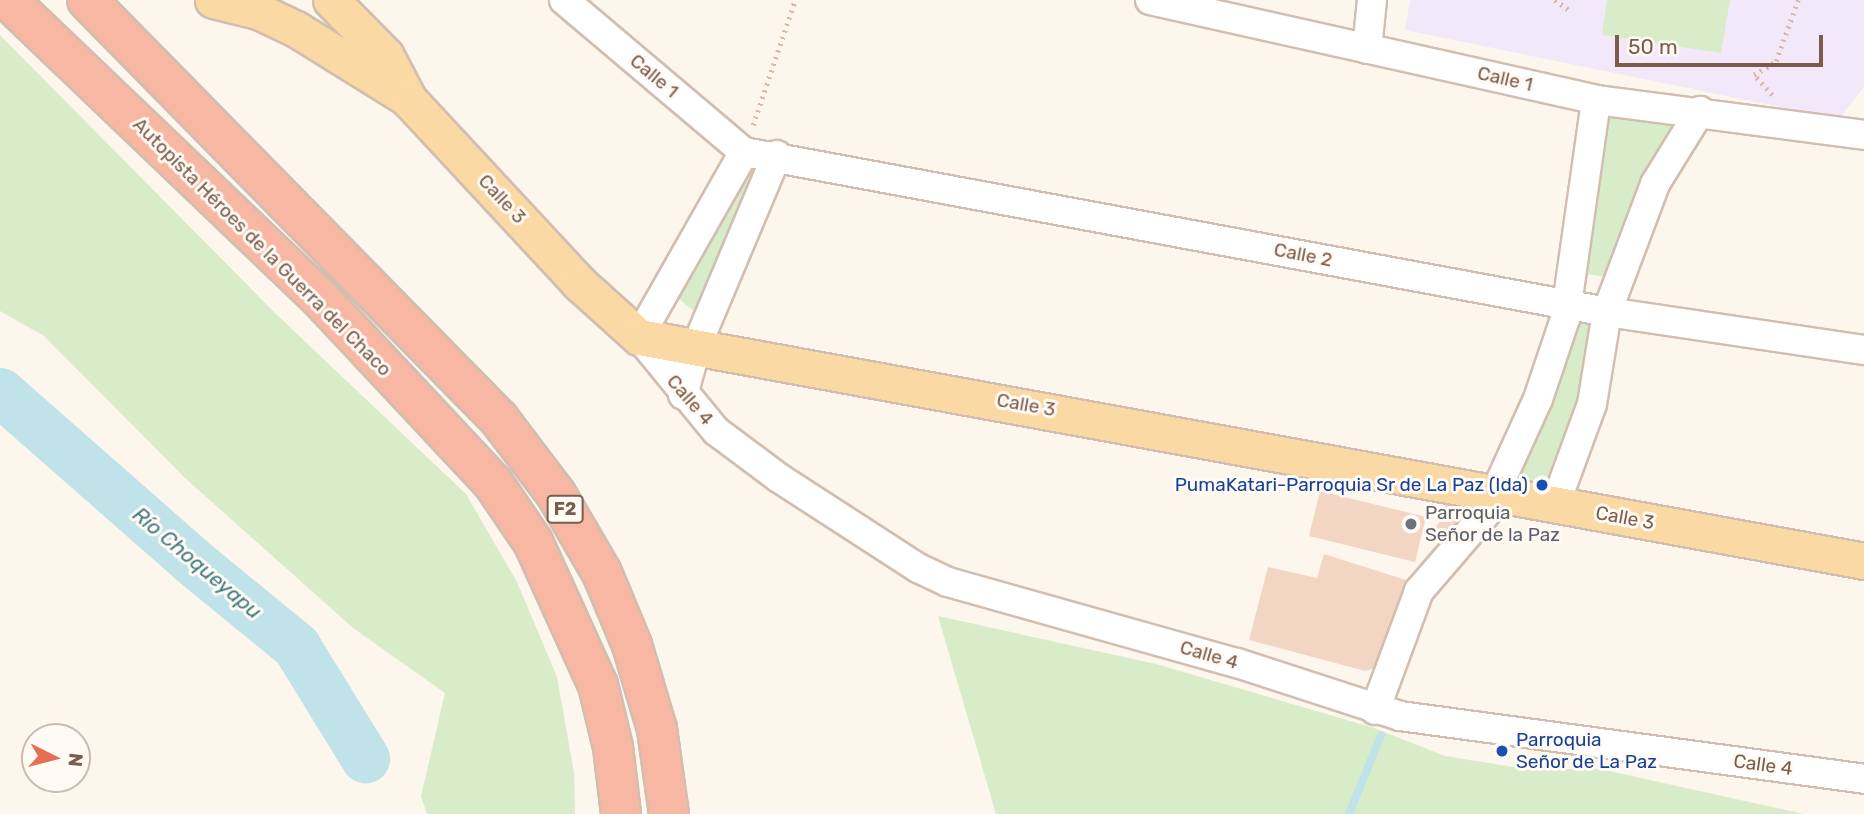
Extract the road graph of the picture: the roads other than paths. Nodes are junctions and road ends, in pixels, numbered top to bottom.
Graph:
1 (8, 0) edge
2 (87, 0) edge
3 (213, 0) edge
4 (331, 0) edge
5 (565, 0) edge
6 (1150, 0) edge
7 (1372, 0) edge
8 (1367, 49) junction
9 (409, 100) junction
10 (1596, 100) junction
11 (1700, 111) junction
12 (1864, 135) edge
13 (744, 152) junction
14 (777, 155) junction
15 (1567, 304) junction
16 (1607, 312) junction
17 (639, 337) junction
18 (697, 345) junction
19 (1864, 350) edge
20 (683, 395) junction
21 (1493, 492) junction
22 (1555, 505) junction
23 (1864, 561) edge
24 (1375, 710) junction
25 (1864, 779) edge
26 (621, 814) edge
27 (669, 814) edge

1 - 26 highway, Autopista Héroes de la Guerra del Chaco / F2
2 - 27 highway, F2
3 - 9 main road
4 - 9 main road, Calle 3
5 - 13 street, Calle 1
6 - 8 street, Calle 1
7 - 8 street
8 - 10 street, Calle 1
9 - 17 main road, Calle 3
10 - 11 street, Calle 1
10 - 15 street
11 - 12 street, Calle 1
11 - 16 street
13 - 14 street, Calle 2
13 - 17 street
14 - 15 street, Calle 2
14 - 18 street
15 - 16 street, Calle 2
15 - 21 street
16 - 19 street, Calle 2
16 - 22 street
17 - 18 main road, Calle 3
17 - 20 street, Calle 4
18 - 20 street
18 - 21 main road, Calle 3
20 - 24 street, Calle 4
21 - 22 main road, Calle 3
21 - 24 street
22 - 23 main road, Calle 3
24 - 25 street, Calle 4

